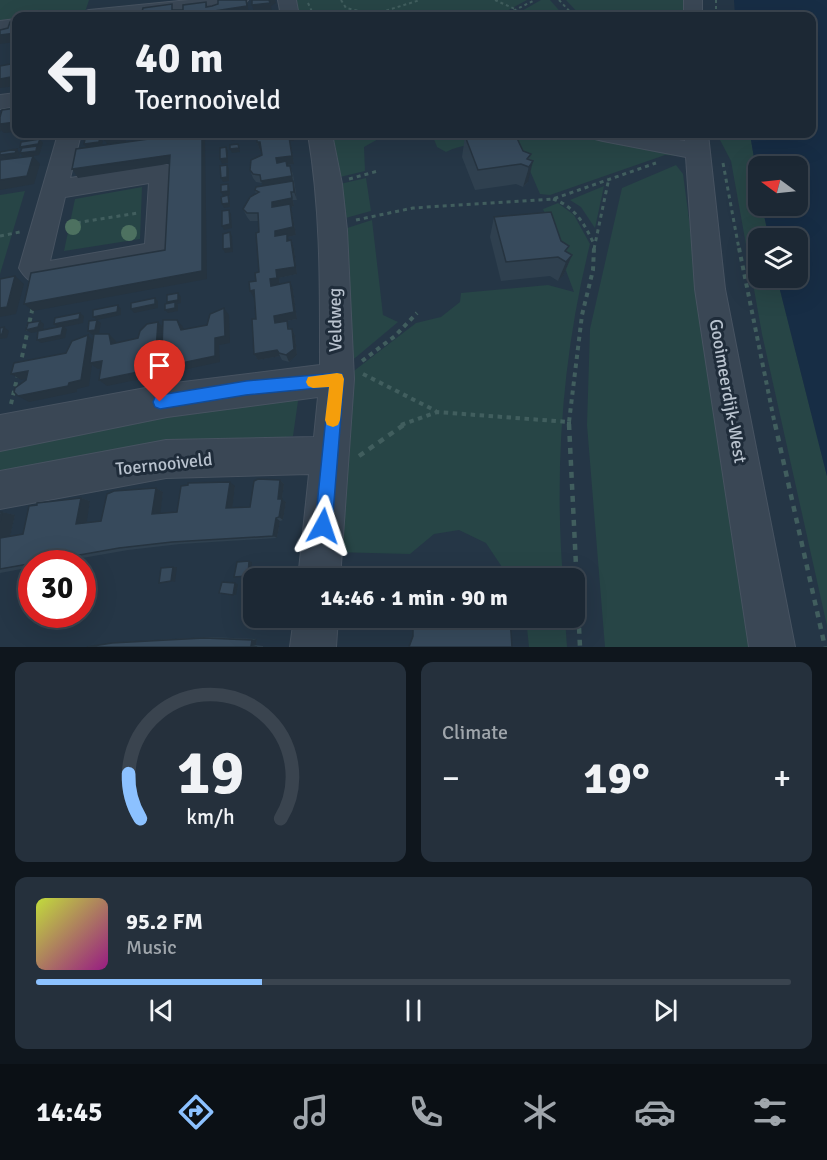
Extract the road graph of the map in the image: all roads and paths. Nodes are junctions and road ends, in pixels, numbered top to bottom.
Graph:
1 (238, 0) edge
2 (341, 0) edge
3 (420, 0) edge
4 (495, 0) edge
5 (535, 0) edge
6 (559, 0) edge
7 (517, 10) junction
8 (97, 12) edge
9 (364, 12) edge
10 (380, 12) edge
11 (512, 12) edge
12 (570, 12) edge
13 (68, 138) edge
14 (321, 138) edge
15 (623, 138) edge
16 (704, 154) edge
17 (609, 178) junction
18 (54, 190) junction
19 (553, 199) junction
20 (162, 208) junction
21 (45, 228) junction
22 (333, 230) junction
23 (0, 236) edge
24 (594, 243) junction
25 (41, 274) junction
26 (417, 313) dead end
27 (342, 373) junction
28 (437, 412) junction
29 (569, 422) junction
30 (2, 433) edge
31 (329, 461) junction
32 (0, 490) edge
33 (320, 568) edge
34 (314, 628) edge
35 (313, 647) edge
36 (580, 647) edge
37 (772, 647) edge
38 (825, 647) edge

1 - 8 street
2 - 9 path
3 - 10 path
4 - 7 path
5 - 7 path
6 - 12 path
7 - 11 path
13 - 18 street
14 - 22 street, Veldweg
15 - 16 street
16 - 17 path
16 - 37 street, Gooimeerdijk-West
16 - 38 path, Gooimeerdijk-West
17 - 19 path
17 - 24 path
18 - 20 street
18 - 21 street
19 - 22 path
19 - 24 path
20 - 21 path
20 - 25 street
21 - 23 path
21 - 25 street
22 - 27 street, Veldweg
24 - 29 path
25 - 30 path
26 - 27 path
27 - 28 path
27 - 30 street
27 - 31 street, Veldweg
28 - 29 path
28 - 31 path
29 - 36 path
31 - 32 street, Toernooiveld
31 - 33 street, Veldweg
34 - 35 street

